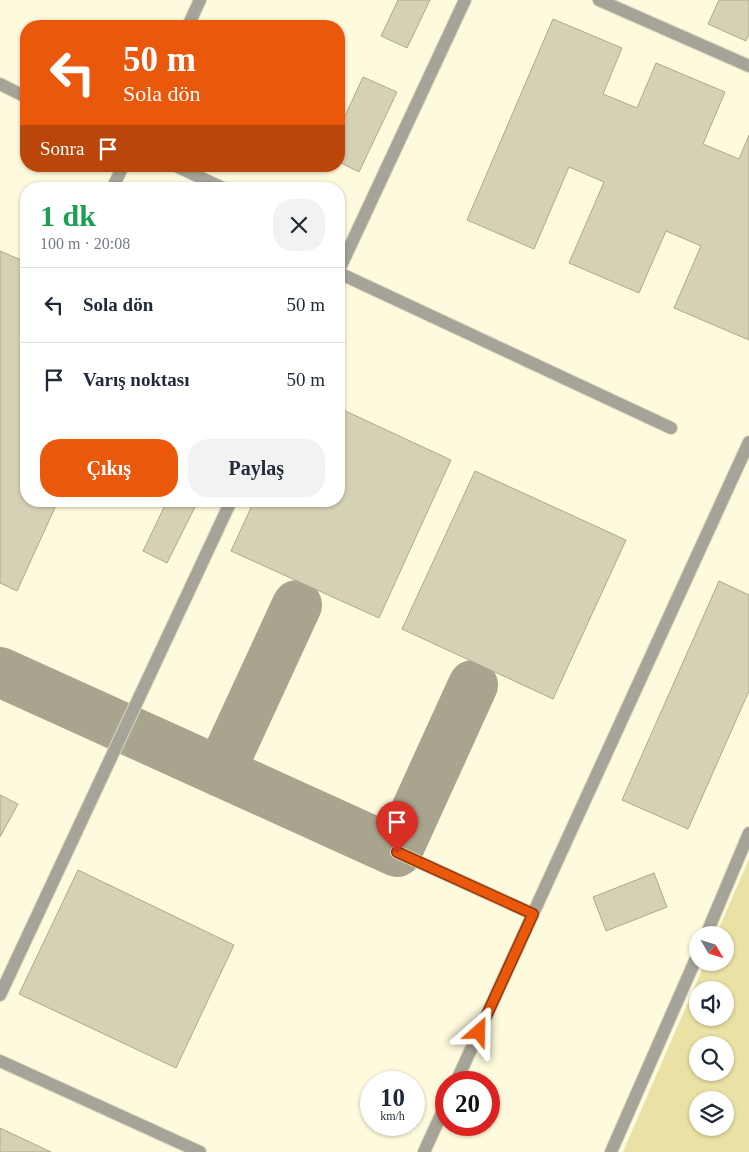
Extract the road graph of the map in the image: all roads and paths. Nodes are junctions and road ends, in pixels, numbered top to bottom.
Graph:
1 (200, 0) edge
2 (465, 0) edge
3 (599, 0) edge
4 (191, 20) edge
5 (749, 66) edge
6 (0, 84) edge
7 (20, 93) edge
8 (189, 172) edge
9 (209, 182) edge
10 (345, 242) edge
11 (345, 275) edge
12 (671, 428) dead end
13 (749, 442) edge
14 (228, 507) edge
15 (749, 833) edge
16 (397, 852) dead end
17 (533, 914) junction
18 (710, 926) edge
19 (691, 971) edge
20 (0, 995) edge
21 (0, 1061) edge
22 (461, 1071) edge
23 (435, 1128) edge
24 (200, 1152) edge
25 (424, 1152) edge
26 (611, 1152) edge

1 - 4 lane
2 - 10 lane
3 - 5 lane
6 - 7 lane
8 - 9 lane
11 - 12 lane
13 - 17 lane
14 - 20 lane
15 - 18 lane
16 - 17 lane
17 - 22 lane
19 - 26 lane
21 - 24 lane
23 - 25 lane

